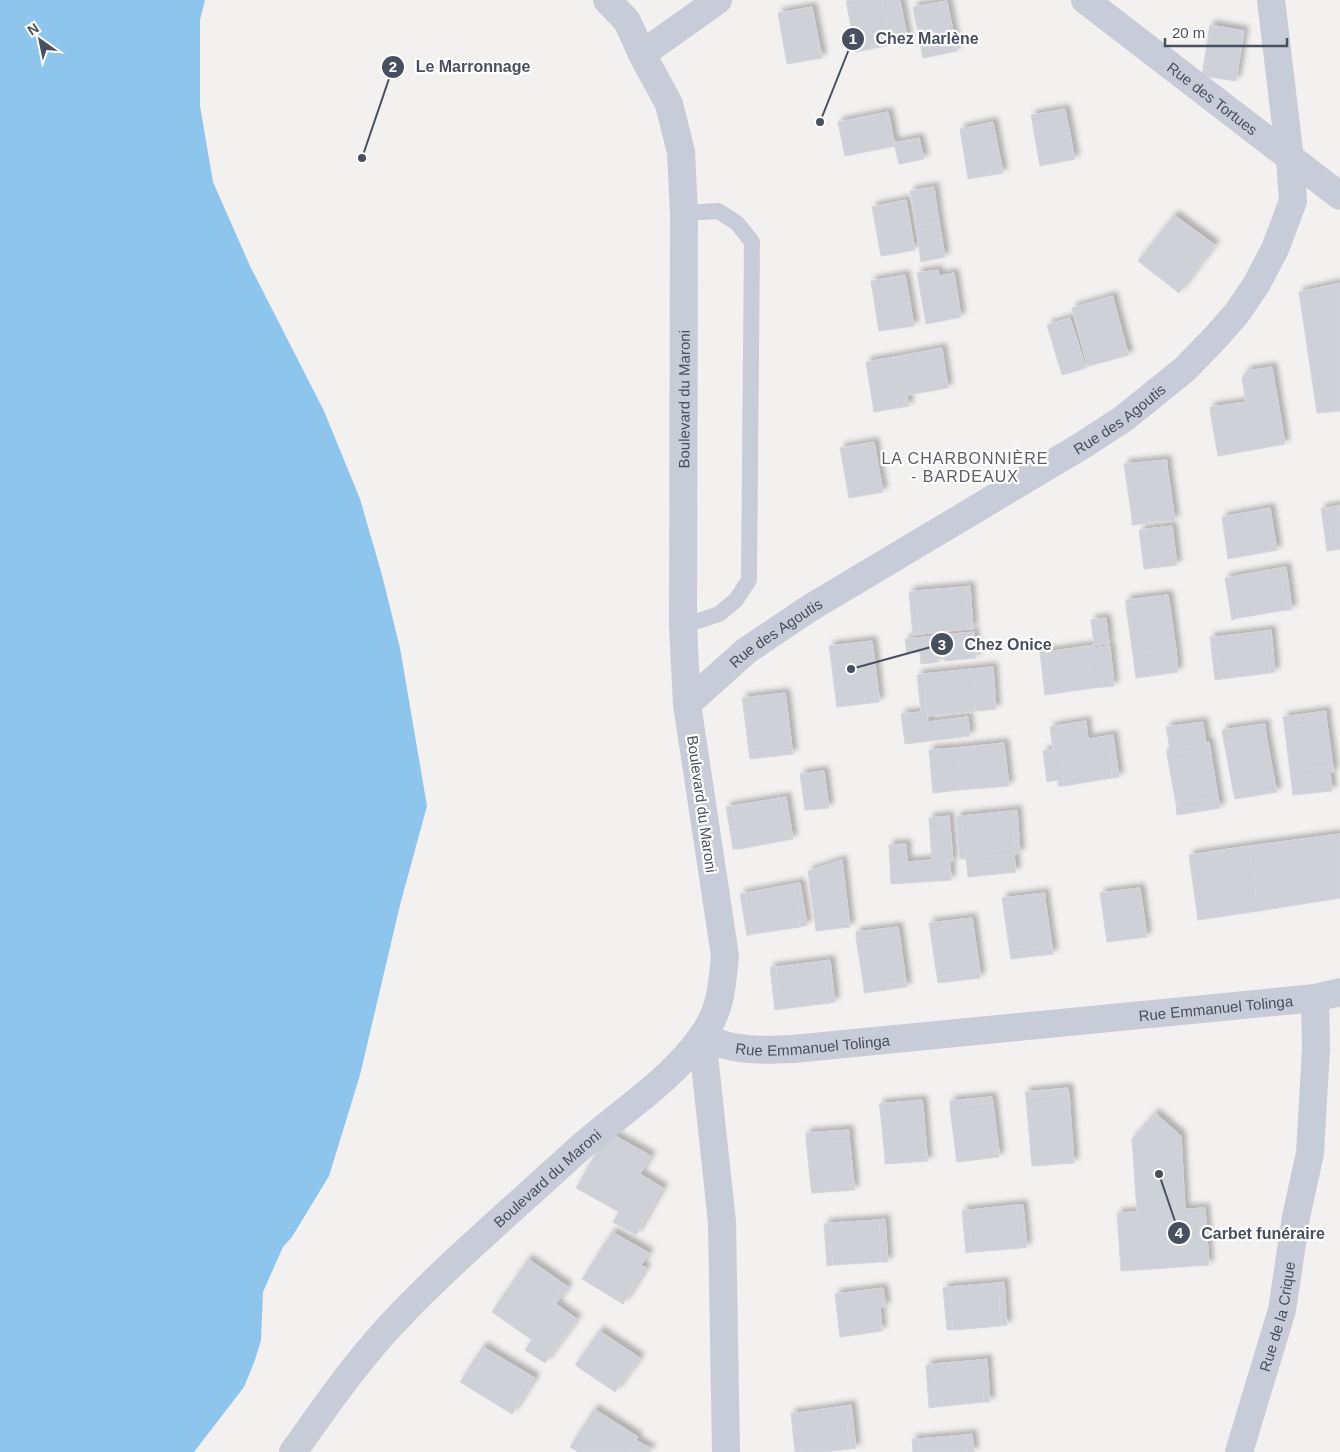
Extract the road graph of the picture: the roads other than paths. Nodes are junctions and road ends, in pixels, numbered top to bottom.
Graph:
1 (607, 0) edge
2 (718, 0) edge
3 (1085, 0) edge
4 (1271, 0) edge
5 (642, 54) junction
6 (1290, 159) junction
7 (1340, 196) edge
8 (684, 213) junction
9 (683, 626) junction
10 (687, 704) junction
11 (1327, 995) edge
12 (702, 1036) junction
13 (293, 1452) edge
14 (726, 1452) edge
15 (1239, 1452) edge

1 - 5 street, Boulevard du Maroni
2 - 5 street
3 - 6 street, Rue des Tortues
4 - 6 street, Rue des Agoutis
5 - 8 street, Boulevard du Maroni
6 - 7 street, Rue des Tortues
6 - 10 street, Rue des Agoutis
8 - 9 street, Boulevard du Maroni
8 - 9 lane
9 - 10 street, Boulevard du Maroni
10 - 12 street, Boulevard du Maroni
11 - 12 street, Rue Emmanuel Tolinga
11 - 15 street, Rue de la Crique
12 - 13 street, Boulevard du Maroni
12 - 14 street

